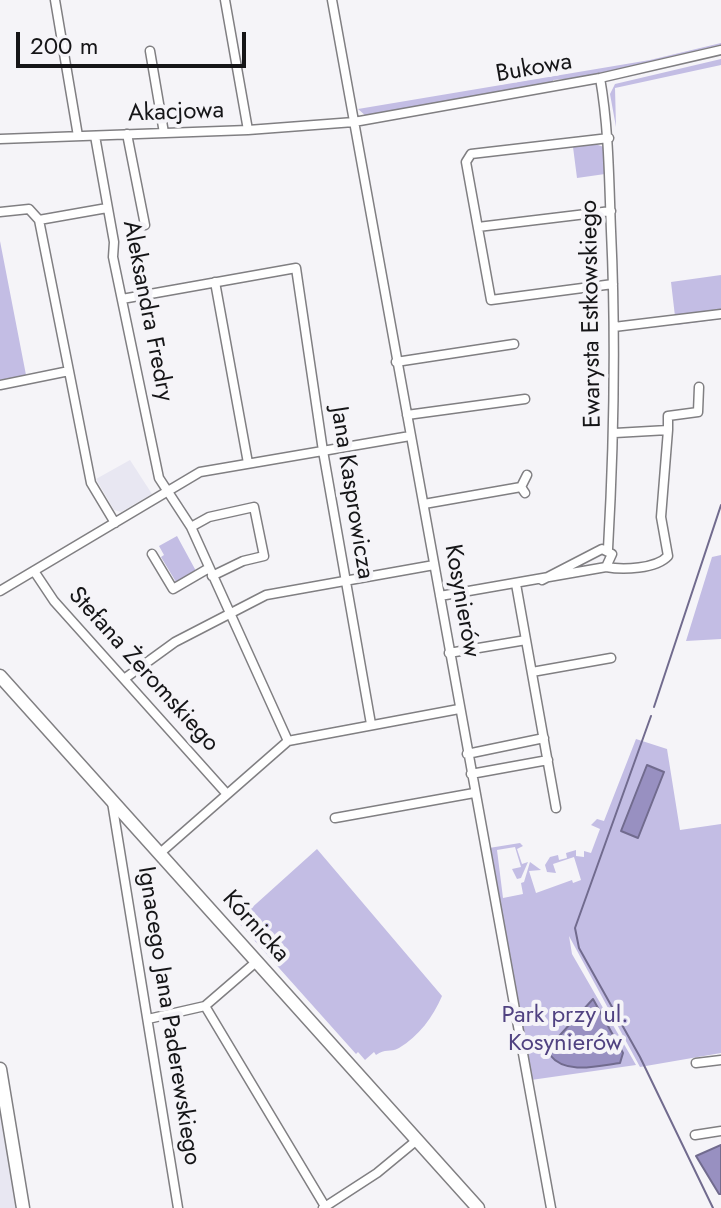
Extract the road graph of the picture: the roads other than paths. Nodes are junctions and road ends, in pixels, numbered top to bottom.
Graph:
1 (55, 0) edge
2 (225, 0) edge
3 (332, 0) edge
4 (721, 50) edge
5 (150, 51) dead end
6 (600, 78) junction
7 (354, 122) junction
8 (248, 130) junction
9 (164, 133) junction
10 (127, 134) junction
11 (78, 136) junction
12 (95, 136) junction
13 (609, 138) junction
14 (0, 139) edge
15 (107, 208) junction
16 (611, 211) junction
17 (0, 212) edge
18 (39, 220) junction
19 (145, 225) dead end
20 (478, 227) junction
21 (215, 282) junction
22 (613, 284) junction
23 (122, 299) junction
24 (721, 314) edge
25 (614, 327) junction
26 (514, 344) dead end
27 (396, 362) junction
28 (69, 371) junction
29 (0, 385) edge
30 (699, 387) dead end
31 (525, 399) dead end
32 (407, 415) junction
33 (668, 430) junction
34 (615, 433) junction
35 (410, 436) junction
36 (323, 451) junction
37 (248, 463) junction
38 (527, 475) dead end
39 (168, 491) junction
40 (424, 504) junction
41 (115, 523) junction
42 (191, 527) junction
43 (608, 549) junction
44 (152, 554) dead end
45 (434, 565) junction
46 (606, 567) junction
47 (34, 571) junction
48 (210, 572) junction
49 (542, 580) junction
50 (344, 581) junction
51 (516, 584) junction
52 (0, 591) edge
53 (440, 596) junction
54 (227, 612) junction
55 (526, 640) junction
56 (449, 653) junction
57 (611, 658) dead end
58 (532, 672) junction
59 (0, 676) edge
60 (124, 679) junction
61 (459, 709) junction
62 (371, 724) junction
63 (544, 738) junction
64 (288, 741) junction
65 (467, 754) junction
66 (548, 760) junction
67 (471, 774) junction
68 (226, 793) junction
69 (474, 793) junction
70 (112, 801) junction
71 (556, 808) dead end
72 (335, 818) dead end
73 (129, 820) junction
74 (118, 831) junction
75 (159, 854) junction
76 (256, 962) junction
77 (205, 1006) junction
78 (148, 1019) junction
79 (721, 1060) edge
80 (696, 1063) dead end
81 (0, 1069) edge
82 (721, 1131) edge
83 (695, 1135) dead end
84 (417, 1140) junction
85 (23, 1208) edge
86 (178, 1208) edge
87 (325, 1208) edge
88 (478, 1208) edge
89 (551, 1208) edge

1 - 11 street
2 - 8 street
3 - 7 street, Kosynierów
4 - 6 street, Bukowa
5 - 9 street
6 - 7 street, Bukowa
6 - 13 street, Ewarysta Estkowskiego
7 - 8 street, Akacjowa
7 - 27 street, Kosynierów
8 - 9 street, Akacjowa
9 - 10 street, Akacjowa
10 - 12 street, Akacjowa
10 - 19 street
11 - 12 street, Akacjowa
11 - 14 street, Akacjowa
12 - 15 street, Aleksandra Fredry
13 - 16 street, Ewarysta Estkowskiego
13 - 20 street
15 - 18 street
15 - 23 street, Aleksandra Fredry
16 - 20 street
16 - 22 street, Ewarysta Estkowskiego
17 - 18 street
18 - 28 street
20 - 22 street
21 - 23 street
21 - 36 street, Jana Kasprowicza
21 - 37 street
22 - 25 street, Ewarysta Estkowskiego
23 - 39 street, Aleksandra Fredry
24 - 25 street
25 - 34 street, Ewarysta Estkowskiego
26 - 27 street
27 - 32 street, Kosynierów
28 - 29 street
28 - 41 street
30 - 33 street
31 - 32 street
32 - 35 street, Kosynierów
33 - 34 street
33 - 46 street
34 - 43 street, Ewarysta Estkowskiego
35 - 36 street
35 - 40 street, Kosynierów
36 - 37 street
36 - 50 street, Jana Kasprowicza
37 - 39 street
38 - 40 street
39 - 41 street
39 - 42 street, Aleksandra Fredry
40 - 45 street, Kosynierów
41 - 47 street
42 - 48 street, Aleksandra Fredry
42 - 48 street
43 - 46 street, Ewarysta Estkowskiego
43 - 49 street
44 - 48 street
45 - 50 street
45 - 53 street, Kosynierów
46 - 49 street
47 - 52 street
47 - 60 street, Stefana Żeromskiego
48 - 54 street, Aleksandra Fredry
49 - 51 street
50 - 54 street
50 - 62 street, Jana Kasprowicza
51 - 53 street
51 - 55 street
53 - 56 street, Kosynierów
54 - 60 street
54 - 64 street, Aleksandra Fredry
55 - 56 street
55 - 58 street
56 - 61 street, Kosynierów
57 - 58 street
58 - 63 street
59 - 70 street, Kórnicka
60 - 68 street, Stefana Żeromskiego
61 - 62 street
61 - 65 street, Kosynierów
62 - 64 street
63 - 65 street
63 - 66 street
64 - 68 street
65 - 67 street, Kosynierów
66 - 67 street
66 - 71 street
67 - 69 street, Kosynierów
68 - 75 street
69 - 72 street
69 - 89 street, Kosynierów
70 - 73 street, Kórnicka
70 - 74 street, Ignacego Jana Paderewskiego
73 - 74 street
73 - 75 street, Kórnicka
74 - 78 street, Ignacego Jana Paderewskiego
75 - 76 street, Kórnicka
76 - 77 street
76 - 84 street, Kórnicka
77 - 78 street
77 - 87 street
78 - 86 street, Ignacego Jana Paderewskiego
79 - 80 street
81 - 85 street
82 - 83 street
84 - 87 street
84 - 88 street, Kórnicka

